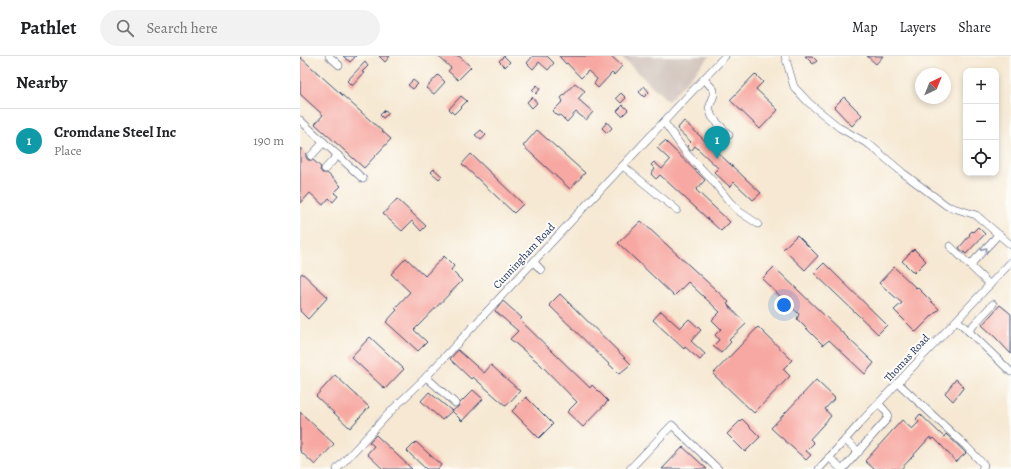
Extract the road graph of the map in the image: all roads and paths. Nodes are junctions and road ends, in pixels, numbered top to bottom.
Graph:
1 (329, 56) edge
2 (725, 56) edge
3 (785, 56) edge
4 (339, 65) dead end
5 (704, 79) junction
6 (300, 120) edge
7 (664, 122) junction
8 (729, 135) dead end
9 (324, 142) junction
10 (338, 155) junction
11 (311, 156) dead end
12 (622, 166) junction
13 (325, 169) dead end
14 (363, 179) dead end
15 (676, 210) dead end
16 (758, 224) dead end
17 (1000, 235) junction
18 (1011, 245) edge
19 (950, 246) dead end
20 (534, 262) junction
21 (1011, 262) edge
22 (972, 266) junction
23 (541, 270) dead end
24 (990, 285) junction
25 (993, 304) dead end
26 (957, 320) junction
27 (968, 331) junction
28 (1011, 372) edge
29 (426, 377) junction
30 (898, 383) junction
31 (455, 403) dead end
32 (879, 404) junction
33 (845, 440) junction
34 (859, 452) junction
35 (829, 458) junction
36 (336, 469) edge
37 (630, 469) edge
38 (718, 469) edge
39 (819, 469) edge
40 (842, 469) edge
41 (982, 469) edge

1 - 4 street
2 - 5 street, Cunningham Road
3 - 17 street
5 - 7 street, Cunningham Road
5 - 8 street
6 - 9 street
7 - 12 street, Cunningham Road
7 - 16 street
9 - 10 street
9 - 11 street
10 - 13 street
10 - 14 street
12 - 15 street
12 - 20 street, Cunningham Road
17 - 18 street
22 -> 17 street
19 - 22 street
20 - 23 street
20 - 29 street, Cunningham Road
21 - 24 street, Thomas Road
22 - 24 street
24 - 26 street, Thomas Road
25 - 27 street
26 - 27 street
26 - 30 street, Thomas Road
27 - 28 street
29 - 31 street
29 - 36 street, Cunningham Road
30 - 32 street, Thomas Road
30 - 41 street
32 - 33 street, Thomas Road
32 - 34 street
33 - 34 street
33 - 35 street, Thomas Road
34 - 40 street
35 - 39 street, Thomas Road
35 - 40 street
37 - 38 street

